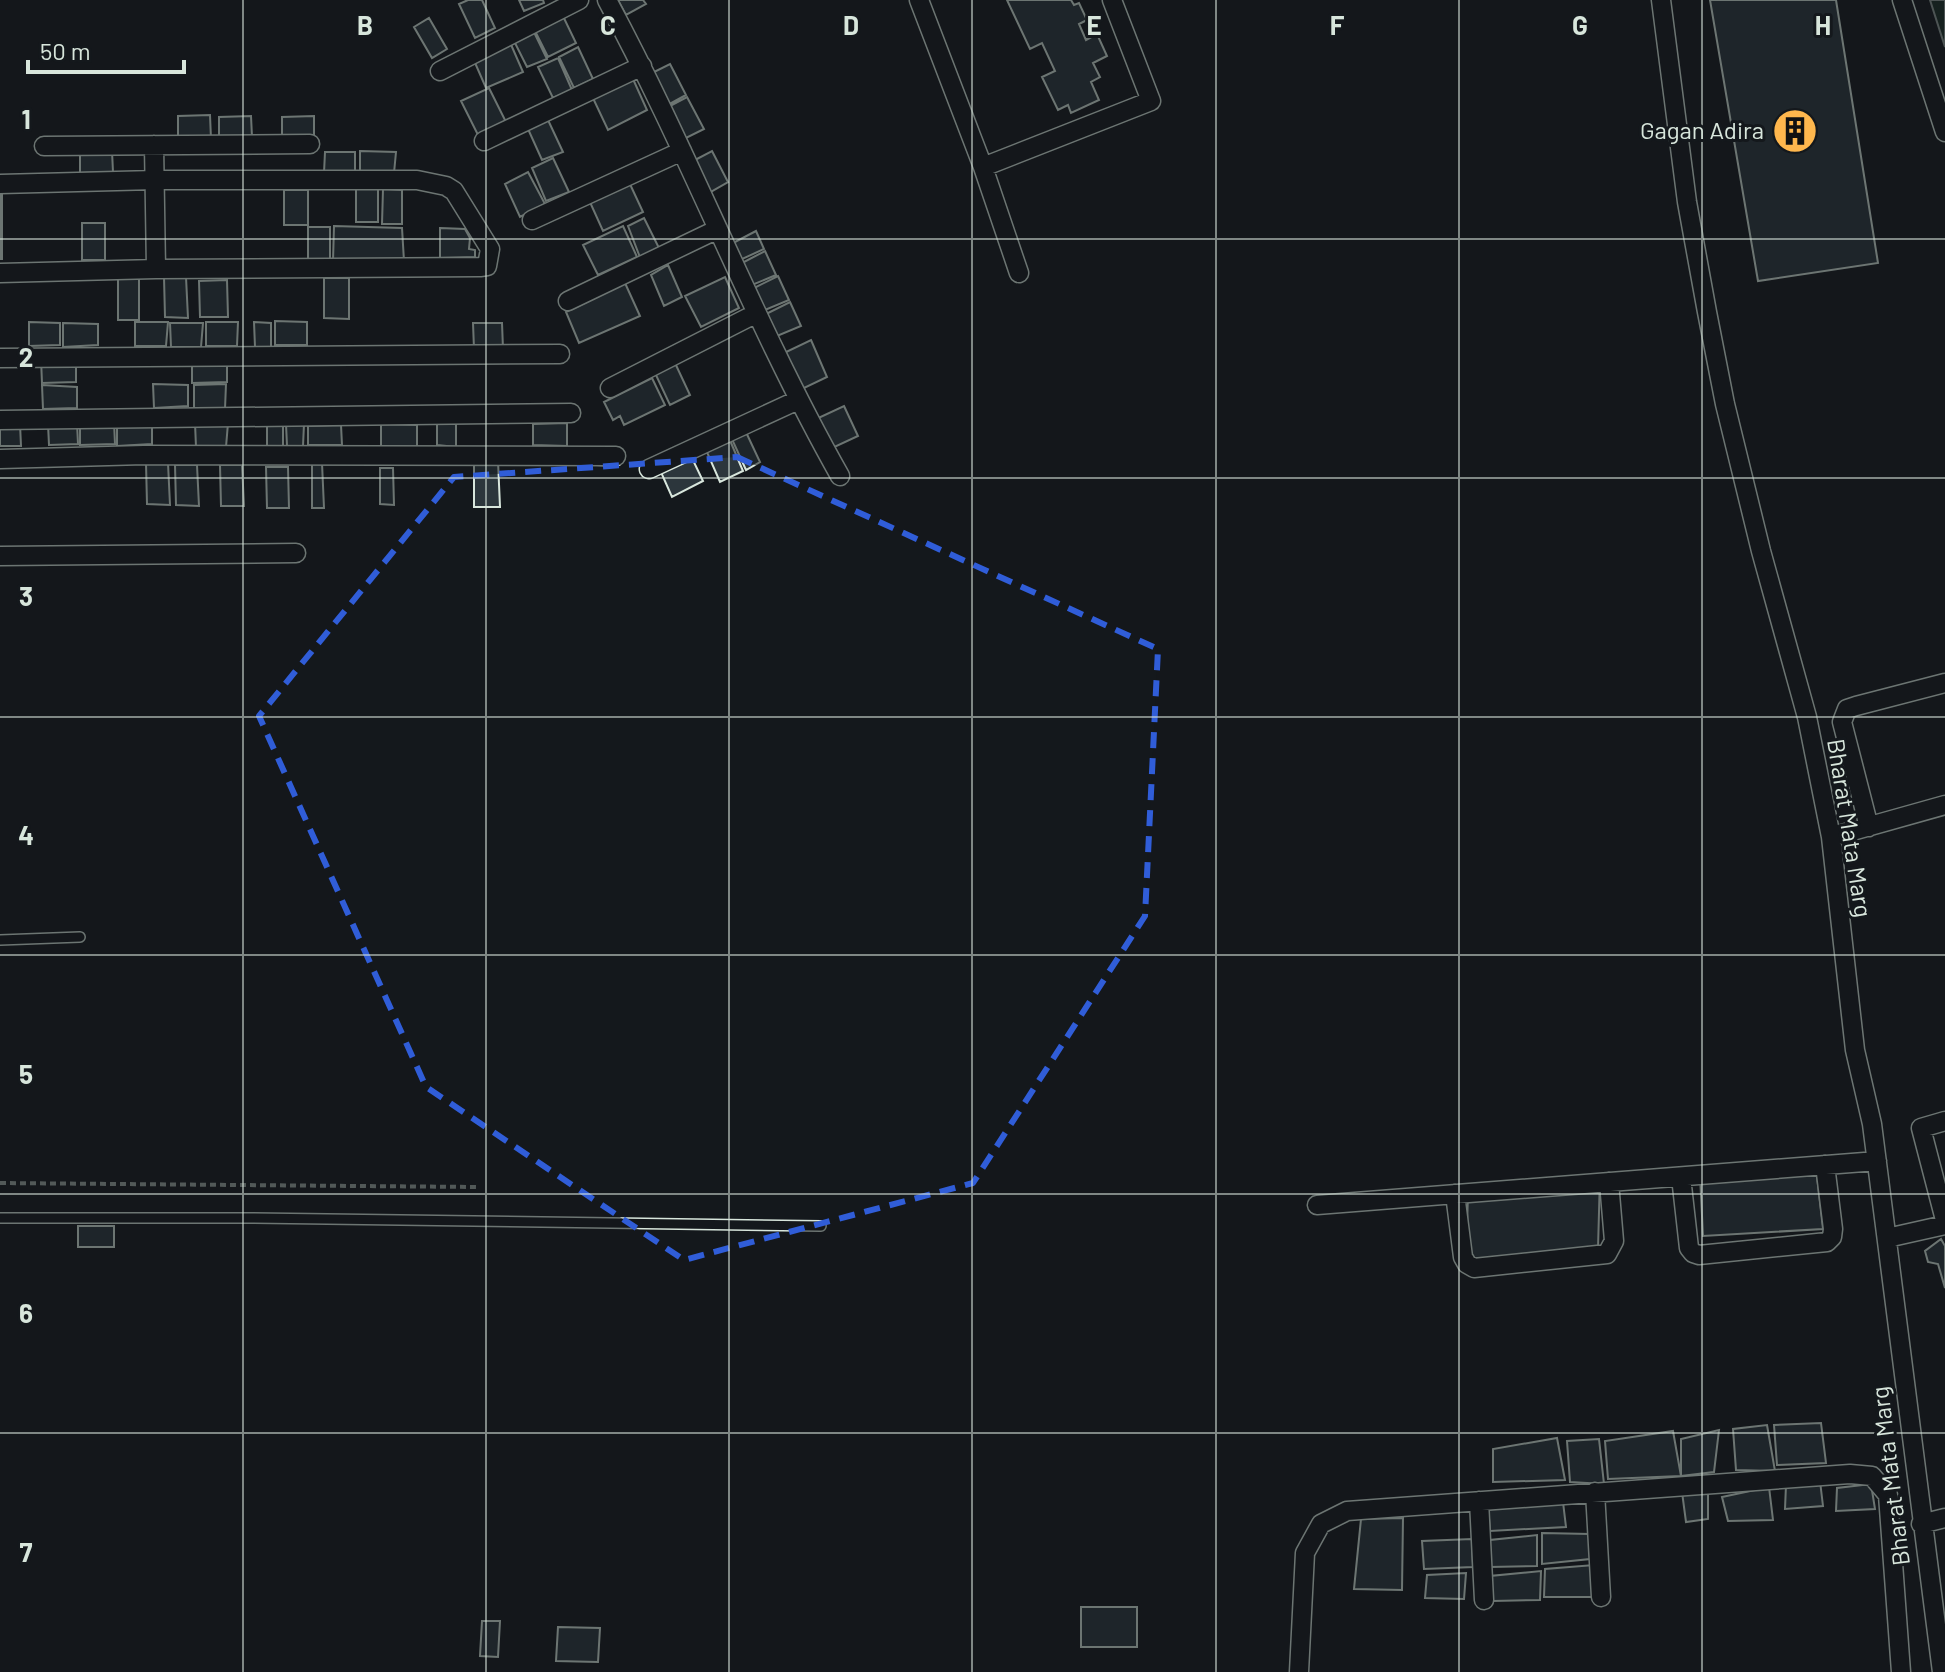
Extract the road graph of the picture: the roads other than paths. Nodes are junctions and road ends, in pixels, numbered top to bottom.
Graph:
1 (579, 0) edge
2 (607, 0) edge
3 (919, 0) edge
4 (1112, 0) edge
5 (1661, 0) edge
6 (1902, 0) edge
7 (642, 66) junction
8 (440, 71) dead end
9 (1945, 132) edge
10 (484, 141) dead end
11 (310, 144) dead end
12 (154, 145) junction
13 (44, 146) dead end
14 (682, 151) junction
15 (983, 167) junction
16 (155, 180) junction
17 (0, 184) edge
18 (532, 220) dead end
19 (718, 229) junction
20 (156, 269) junction
21 (0, 273) edge
22 (1019, 273) dead end
23 (568, 301) dead end
24 (757, 313) junction
25 (560, 354) dead end
26 (0, 358) edge
27 (610, 388) dead end
28 (798, 400) junction
29 (571, 413) dead end
30 (0, 420) edge
31 (616, 456) dead end
32 (0, 459) edge
33 (649, 469) dead end
34 (840, 476) dead end
35 (296, 553) dead end
36 (0, 556) edge
37 (1945, 683) edge
38 (1945, 805) edge
39 (1869, 827) junction
40 (1831, 837) junction
41 (80, 937) dead end
42 (0, 940) edge
43 (1945, 1121) edge
44 (1877, 1161) junction
45 (1825, 1165) junction
46 (1681, 1177) junction
47 (1609, 1182) junction
48 (1455, 1194) junction
49 (1317, 1205) dead end
50 (0, 1218) edge
51 (1945, 1223) edge
52 (821, 1226) dead end
53 (1887, 1238) junction
54 (1595, 1492) junction
55 (1479, 1501) junction
56 (1945, 1518) edge
57 (1921, 1524) junction
58 (1601, 1597) dead end
59 (1484, 1600) dead end
60 (1299, 1672) edge
61 (1901, 1672) edge
62 (1942, 1672) edge

1 - 8 street
2 - 7 street
3 - 15 street
4 - 15 street
5 - 40 street, Bharat Mata Marg
6 - 9 street
7 - 10 street
7 - 14 street
11 - 12 street
12 - 13 street
12 - 16 street
14 - 18 street
14 - 19 street
15 - 22 street
16 - 17 street
16 - 20 street
16 - 20 street
19 - 23 street
19 - 24 street
20 - 21 street
24 - 27 street
24 - 28 street
25 - 26 street
28 - 33 street
28 - 34 street
29 - 30 street
31 - 32 street
35 - 36 street
37 - 39 street
38 - 39 street
39 - 40 street
40 - 44 street, Bharat Mata Marg
41 - 42 lane
43 - 51 street
44 - 45 street
44 - 53 street, Bharat Mata Marg
45 - 46 street
45 - 46 street
46 - 47 street
47 - 48 street
47 - 48 street
48 - 49 street
50 - 52 lane
51 - 53 street
53 - 57 street, Bharat Mata Marg
54 - 55 street
54 - 58 street
54 - 61 street
55 - 59 street
55 - 60 street
56 - 57 street
57 - 62 street, Bharat Mata Marg

